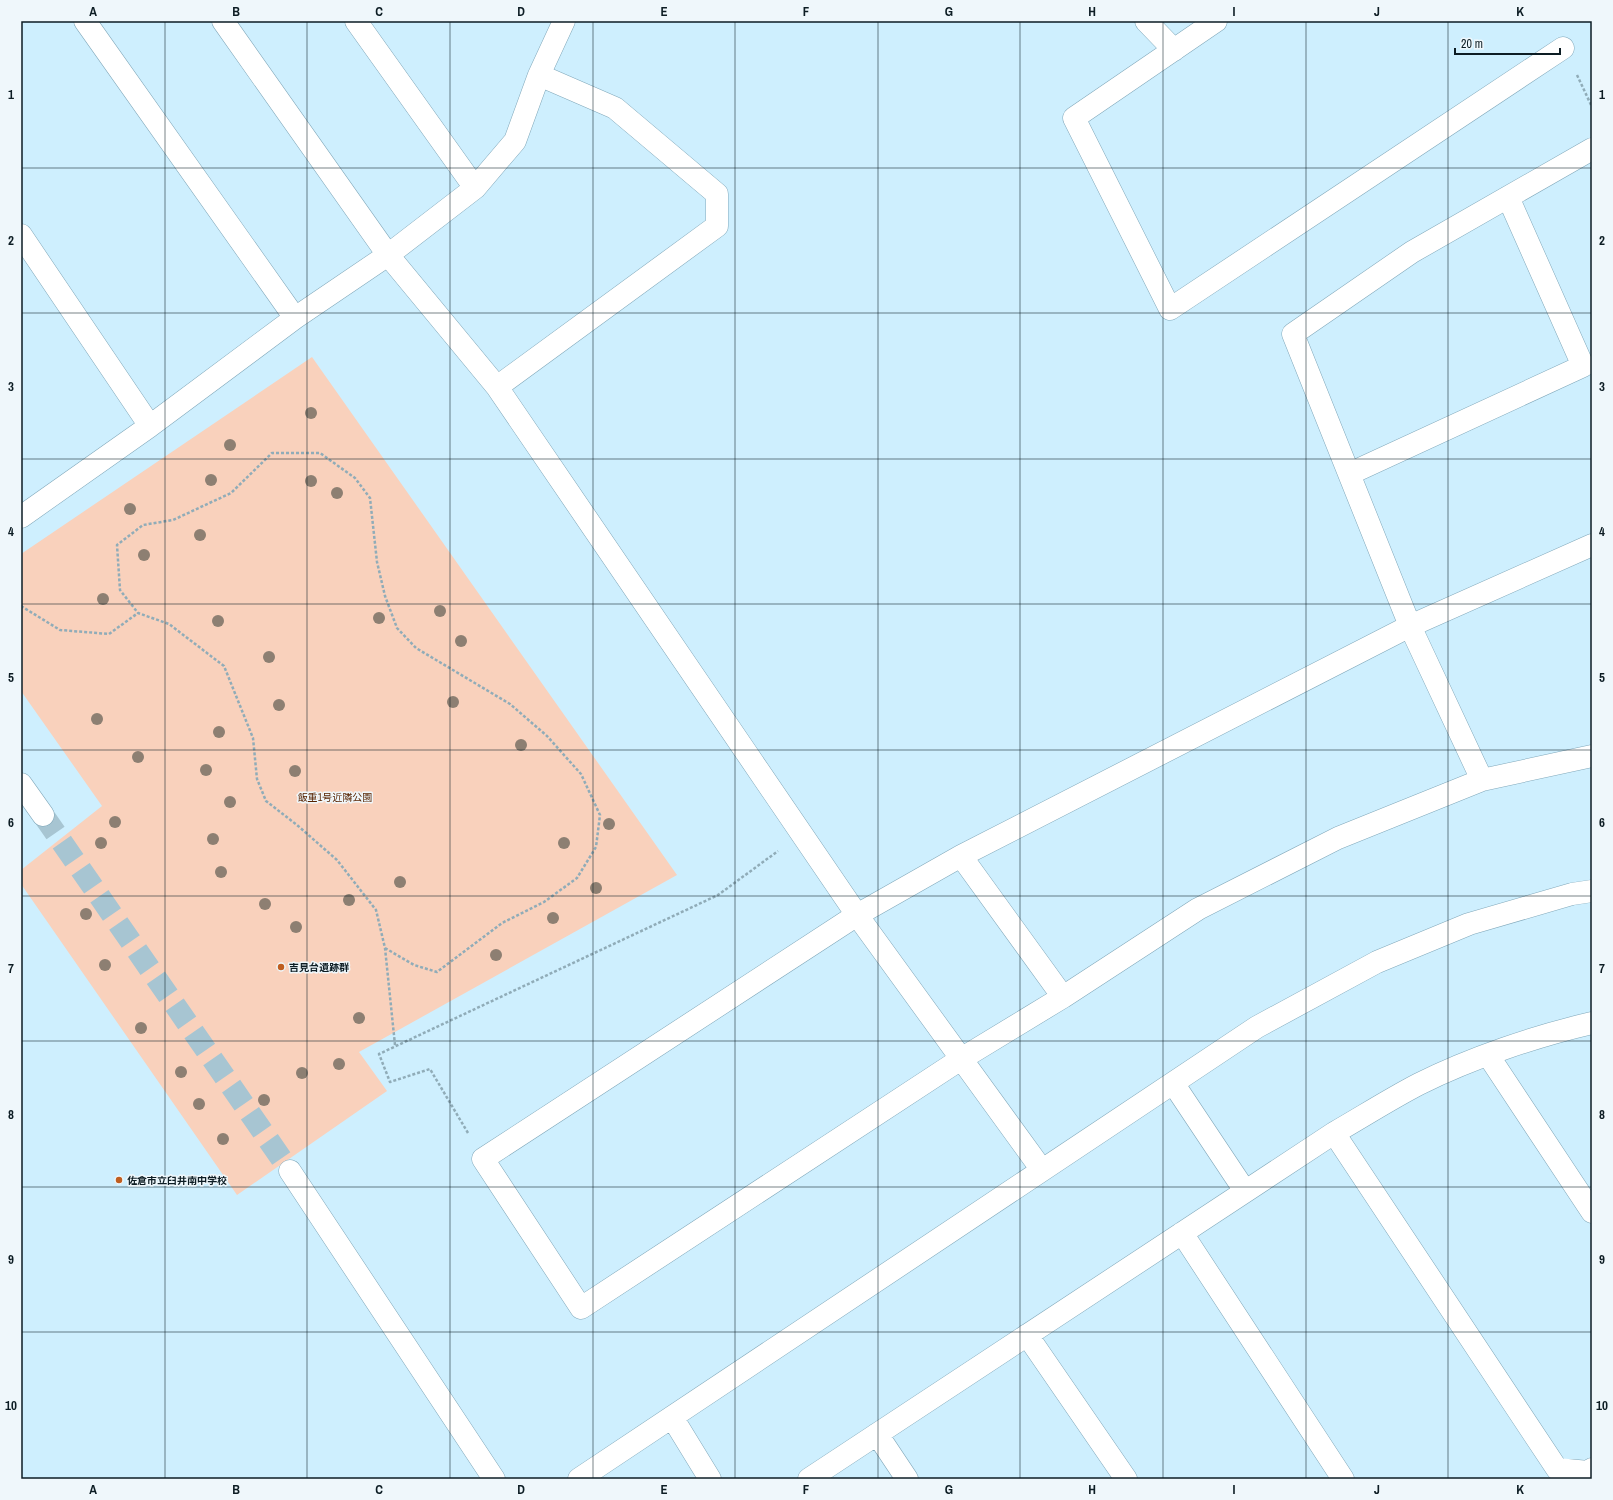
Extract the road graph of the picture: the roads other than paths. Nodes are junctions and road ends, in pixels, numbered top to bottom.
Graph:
1 (85, 21) edge
2 (223, 21) edge
3 (356, 21) edge
4 (564, 21) edge
5 (1146, 21) edge
6 (1216, 21) edge
7 (1563, 48) dead end
8 (1174, 50) junction
9 (539, 76) junction
10 (1592, 149) edge
11 (475, 188) junction
12 (1508, 197) junction
13 (21, 235) edge
14 (388, 254) junction
15 (295, 318) junction
16 (497, 387) junction
17 (150, 426) junction
18 (1349, 474) junction
19 (21, 517) edge
20 (1592, 545) edge
21 (1410, 626) junction
22 (1592, 756) edge
23 (1482, 780) junction
24 (21, 784) edge
25 (43, 815) tunnel mouth
26 (961, 856) junction
27 (1592, 891) edge
28 (857, 915) junction
29 (1063, 998) junction
30 (1592, 1023) edge
31 (1488, 1055) junction
32 (961, 1059) junction
33 (1173, 1083) junction
34 (1334, 1133) junction
35 (1042, 1170) junction
36 (290, 1171) tunnel mouth
37 (1245, 1191) junction
38 (1592, 1212) edge
39 (1182, 1233) junction
40 (1027, 1335) junction
41 (672, 1417) junction
42 (877, 1434) junction
43 (1592, 1469) edge
44 (494, 1479) edge
45 (579, 1479) edge
46 (710, 1479) edge
47 (809, 1479) edge
48 (907, 1479) edge
49 (1126, 1479) edge
50 (1343, 1479) edge

1 - 15 street
2 - 14 street
3 - 11 street
4 - 9 street
5 - 8 street
6 - 8 street
7 - 8 street
9 - 11 street
9 - 16 street
10 - 12 street
11 - 14 street
12 - 18 street
12 - 18 street
13 - 17 street
14 - 15 street
14 - 16 street
15 - 17 street
16 - 28 street
17 - 19 street
18 - 21 street
20 - 21 street
21 - 23 street
21 - 26 street
22 - 23 street
23 - 29 street
24 - 25 street
26 - 28 street
26 - 29 street
27 - 33 street
28 - 32 street
28 - 32 street
29 - 32 street
30 - 31 street
31 - 34 street
31 - 38 street
32 - 35 street
33 - 35 street
33 - 37 street
34 - 37 street
34 - 43 street
35 - 41 street
36 - 44 street
37 - 39 street
39 - 40 street
39 - 50 street
40 - 42 street
40 - 49 street
41 - 45 street
41 - 46 street
42 - 47 street
42 - 48 street

